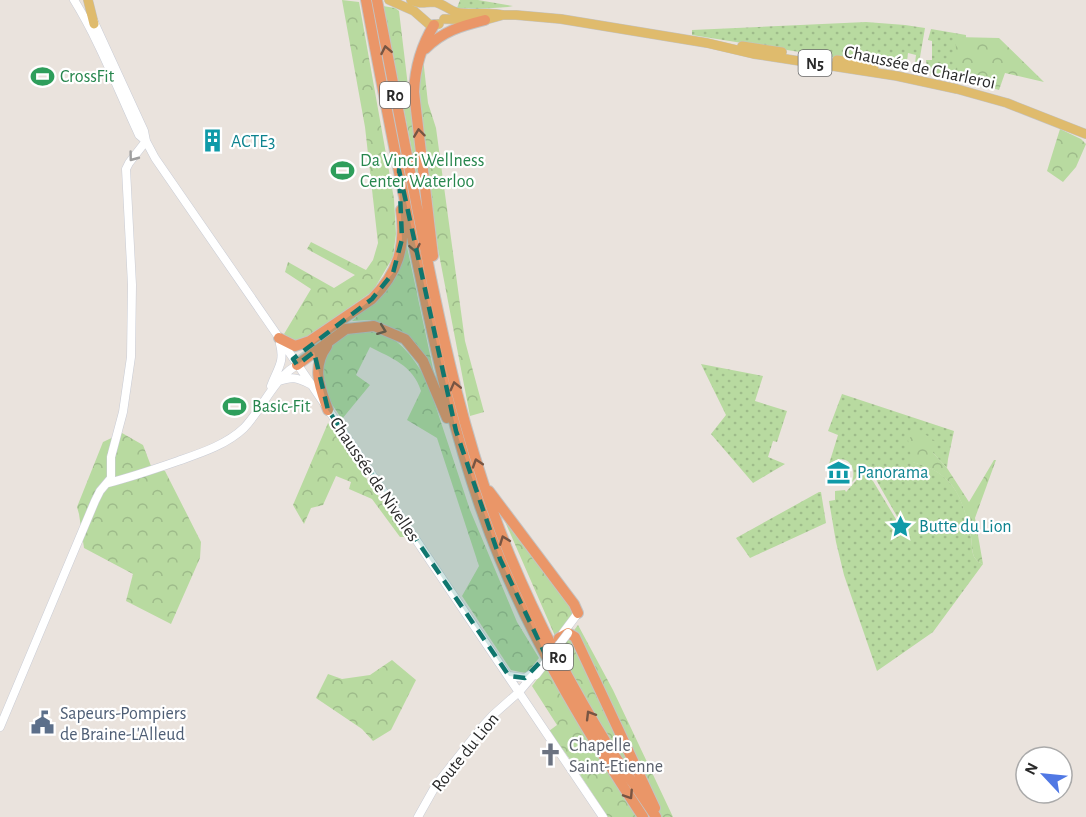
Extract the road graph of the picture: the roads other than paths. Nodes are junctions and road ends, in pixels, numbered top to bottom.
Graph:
1 (74, 0) edge
2 (83, 0) edge
3 (88, 0) edge
4 (366, 0) edge
5 (377, 0) edge
6 (389, 0) edge
7 (411, 0) edge
8 (428, 4) junction
9 (441, 5) junction
10 (503, 15) junction
11 (423, 19) junction
12 (485, 20) junction
13 (439, 22) junction
14 (94, 24) junction
15 (707, 43) junction
16 (421, 53) junction
17 (1086, 129) edge
18 (1086, 134) edge
19 (146, 141) junction
20 (399, 170) junction
21 (434, 295) junction
22 (336, 324) junction
23 (279, 338) junction
24 (332, 338) junction
25 (295, 362) junction
26 (279, 371) junction
27 (278, 382) junction
28 (311, 384) junction
29 (267, 396) junction
30 (328, 411) junction
31 (456, 431) junction
32 (108, 483) junction
33 (484, 484) junction
34 (578, 613) joint
35 (563, 635) junction
36 (537, 672) junction
37 (508, 676) junction
38 (519, 692) junction
39 (0, 727) edge
40 (418, 817) edge
41 (603, 817) edge
42 (643, 817) edge
43 (657, 817) edge

1 - 19 main road, Chaussée de Nivelles
2 - 14 main road, Chaussée de Nivelles
3 - 14 main road
4 - 20 highway, R0
21 -> 5 highway, R0
6 - 11 main road, N5
7 - 8 main road, N5
8 - 9 main road, N5
8 - 11 main road
9 - 10 main road, Chaussée de Charleroi / N5
9 - 13 main road
10 - 12 main road, Chaussée de Charleroi / N5
10 - 15 main road, Chaussée de Charleroi / N5
11 - 13 main road, N5
12 - 13 main road, Chaussée de Charleroi / N5
12 - 16 highway
13 - 16 highway
14 - 19 main road, Chaussée de Nivelles
15 - 17 main road, Chaussée de Charleroi / N5
15 - 18 main road, Chaussée de Charleroi / N5
21 -> 16 highway
19 - 23 main road, Chaussée de Nivelles
19 -> 32 main road
20 - 22 highway
20 -> 31 highway, R0
33 -> 21 highway, R0
22 - 23 highway
22 - 25 highway
23 - 25 main road, Chaussée de Nivelles
23 - 26 main road
24 - 25 highway
24 - 30 highway
24 -> 31 highway
25 - 26 main road
25 - 27 main road
25 - 28 main road, Chaussée de Nivelles
26 - 29 main road
27 - 28 main road
27 - 29 main road
28 - 30 main road, Chaussée de Nivelles
29 - 32 main road
30 - 37 main road, Chaussée de Nivelles
31 -> 42 highway, R0
32 - 39 main road
33 - 34 highway
43 -> 33 highway, R0
34 - 35 main road, Route du Lion
35 - 36 main road, Route du Lion, bridge
35 - 43 highway
36 - 37 main road
36 - 38 main road, Route du Lion
37 - 38 main road, Chaussée de Nivelles
38 - 40 main road, Route du Lion
38 - 41 main road, Chaussée de Nivelles

